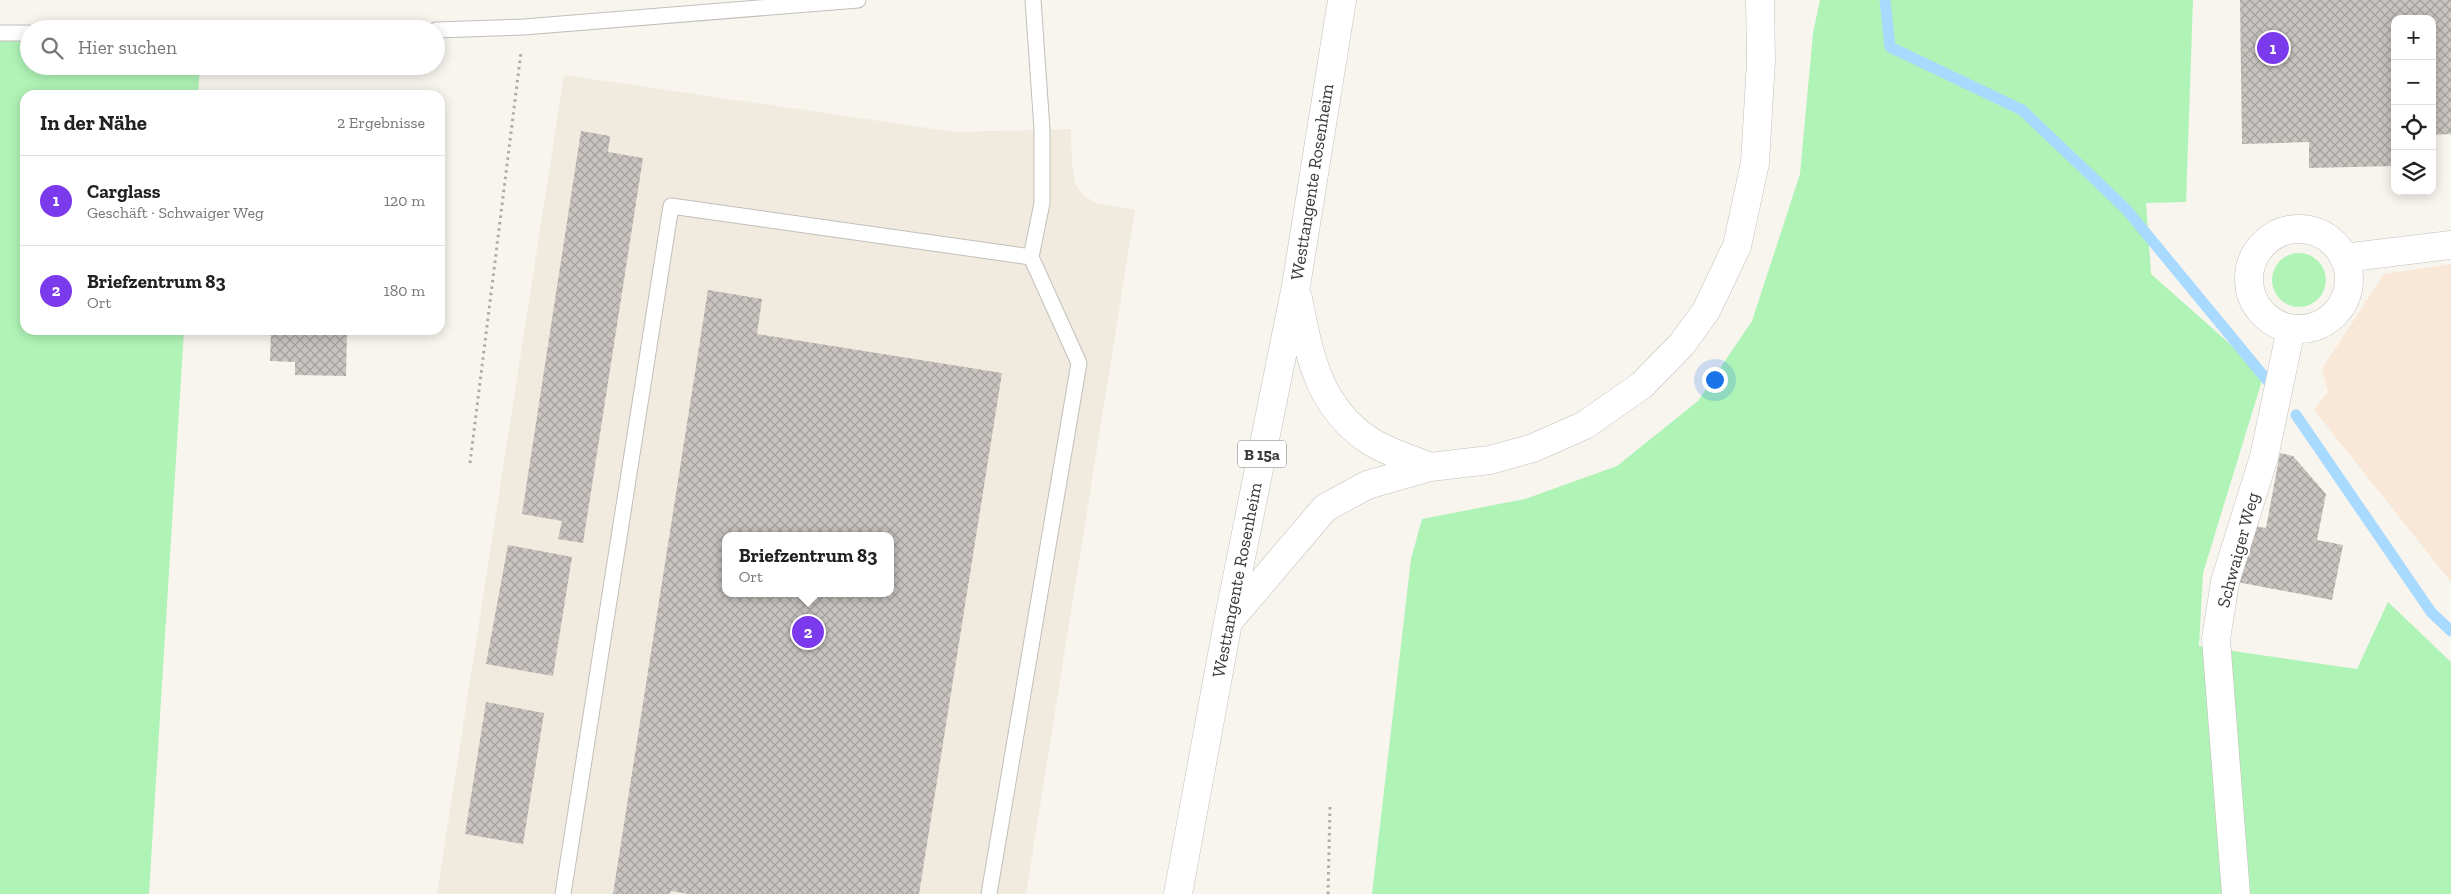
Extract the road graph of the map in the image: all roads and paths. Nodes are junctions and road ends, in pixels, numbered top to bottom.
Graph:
1 (858, 0) edge
2 (1032, 0) edge
3 (1342, 0) edge
4 (1740, 0) edge
5 (1760, 0) edge
6 (1777, 0) edge
7 (524, 27) junction
8 (445, 30) edge
9 (0, 33) edge
10 (20, 33) edge
11 (1761, 61) junction
12 (2451, 245) edge
13 (1031, 257) junction
14 (2344, 258) junction
15 (1296, 286) junction
16 (2291, 329) junction
17 (470, 463) dead end
18 (1430, 467) junction
19 (1228, 622) junction
20 (1330, 806) dead end
21 (563, 894) edge
22 (989, 894) edge
23 (1178, 894) edge
24 (1328, 894) edge
25 (2236, 894) edge

1 - 7 lane
2 - 13 lane
3 - 15 main road, Westtangente Rosenheim / B 15a
4 - 11 main road
5 - 11 main road
6 - 11 main road
7 - 8 lane
7 - 17 path
9 - 10 lane
11 - 18 main road
12 - 14 main road
13 - 21 lane
13 - 22 lane
14 - 16 main road
14 - 16 main road
15 - 18 main road
15 - 19 main road, Westtangente Rosenheim / B 15a
16 - 25 main road, Schwaiger Weg
18 - 19 main road
19 - 23 main road, Westtangente Rosenheim / B 15a
20 - 24 path

